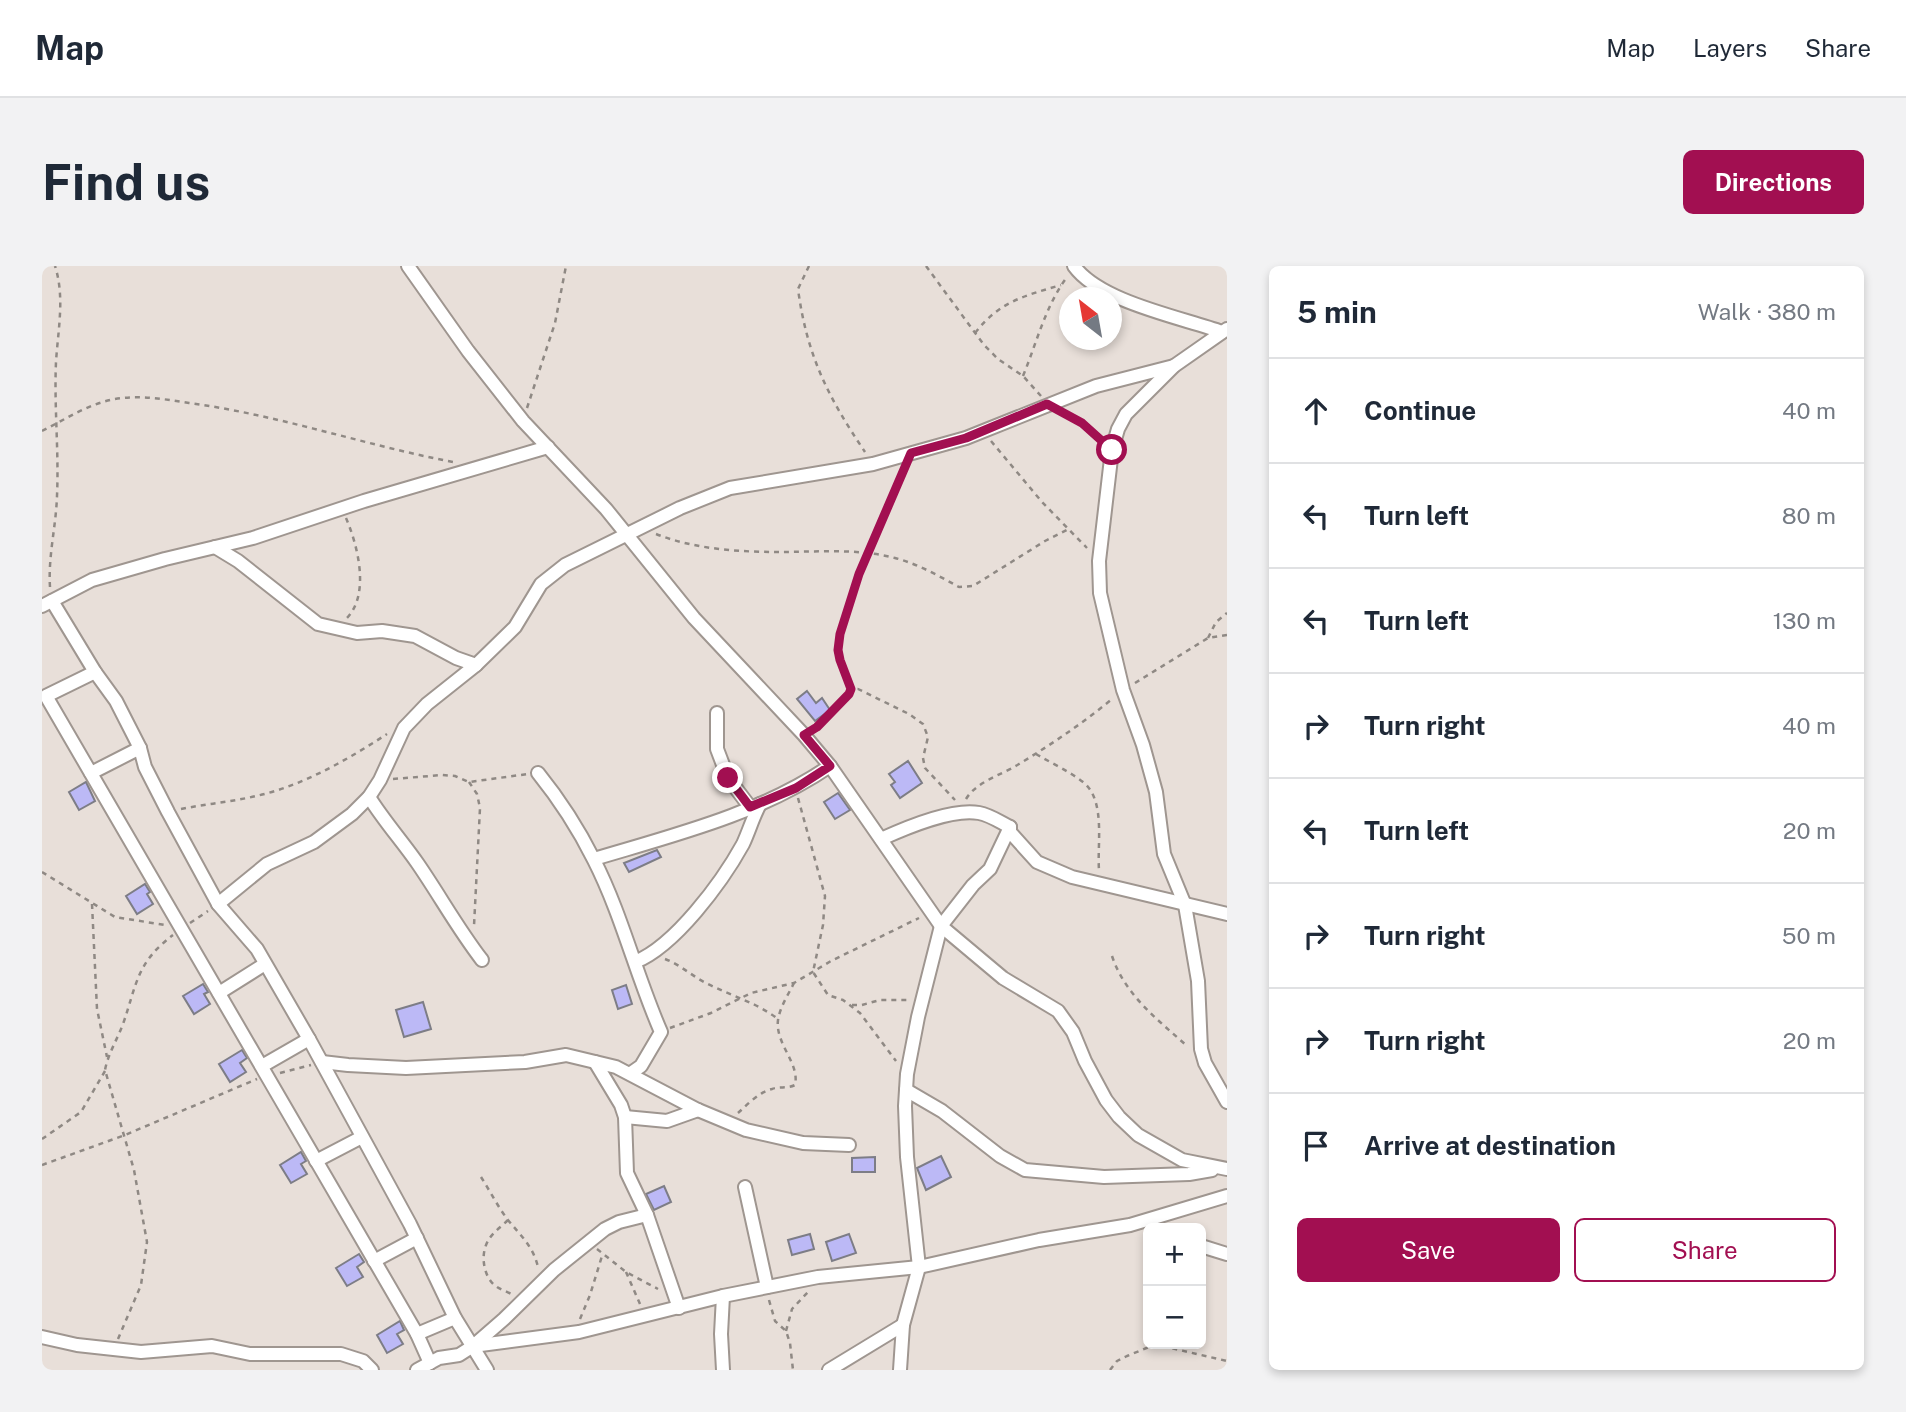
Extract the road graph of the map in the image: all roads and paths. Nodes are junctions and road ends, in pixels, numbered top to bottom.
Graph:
1 (55, 266) edge
2 (408, 266) edge
3 (566, 266) edge
4 (809, 266) edge
5 (926, 266) edge
6 (1074, 267) edge
7 (1061, 285) junction
8 (1225, 330) edge
9 (975, 333) junction
10 (1174, 366) junction
11 (1023, 376) junction
12 (1047, 404) junction
13 (523, 421) junction
14 (57, 424) junction
15 (42, 430) edge
16 (983, 431) junction
17 (548, 447) junction
18 (1112, 450) junction
19 (911, 453) junction
20 (873, 464) junction
21 (481, 468) junction
22 (342, 509) junction
23 (642, 528) junction
24 (1069, 529) junction
25 (626, 535) junction
26 (215, 547) junction
27 (868, 554) junction
28 (1099, 561) junction
29 (47, 603) edge
30 (1227, 613) edge
31 (332, 628) junction
32 (1227, 635) edge
33 (1208, 638) junction
34 (476, 665) junction
35 (95, 671) junction
36 (851, 689) junction
37 (1123, 690) junction
38 (717, 713) dead end
39 (393, 730) dead end
40 (804, 735) junction
41 (140, 748) junction
42 (1036, 753) junction
43 (830, 766) junction
44 (538, 773) joint
45 (91, 774) junction
46 (380, 780) junction
47 (469, 782) junction
48 (796, 788) junction
49 (369, 797) junction
50 (755, 806) junction
51 (168, 812) junction
52 (1010, 827) junction
53 (881, 839) junction
54 (594, 859) junction
55 (42, 872) edge
56 (1100, 884) junction
57 (92, 904) junction
58 (218, 904) junction
59 (1185, 905) junction
60 (932, 910) junction
61 (1227, 914) edge
62 (186, 926) dead end
63 (941, 926) junction
64 (171, 927) dead end
65 (180, 930) dead end
66 (653, 954) junction
67 (478, 955) joint
68 (1112, 956) dead end
69 (635, 962) junction
70 (265, 964) junction
71 (813, 972) junction
72 (794, 983) junction
73 (219, 993) junction
74 (923, 996) junction
75 (739, 998) junction
76 (852, 1005) junction
77 (778, 1019) junction
78 (661, 1032) junction
79 (309, 1039) junction
80 (107, 1058) junction
81 (322, 1062) junction
82 (595, 1062) junction
83 (1205, 1063) junction
84 (105, 1070) junction
85 (265, 1071) junction
86 (631, 1073) junction
87 (907, 1074) junction
88 (906, 1090) junction
89 (1227, 1102) edge
90 (698, 1110) junction
91 (625, 1117) junction
92 (728, 1122) junction
93 (125, 1135) junction
94 (362, 1137) junction
95 (42, 1139) edge
96 (849, 1145) dead end
97 (316, 1161) junction
98 (42, 1165) edge
99 (1224, 1169) edge
100 (481, 1177) dead end
101 (745, 1187) dead end
102 (1227, 1196) edge
103 (647, 1215) junction
104 (508, 1220) junction
105 (1130, 1225) junction
106 (1143, 1229) edge
107 (417, 1238) junction
108 (591, 1240) junction
109 (1206, 1248) edge
110 (1227, 1254) edge
111 (602, 1255) junction
112 (374, 1261) junction
113 (919, 1267) junction
114 (626, 1272) junction
115 (818, 1277) junction
116 (541, 1284) junction
117 (766, 1287) junction
118 (723, 1296) junction
119 (522, 1300) junction
120 (677, 1303) junction
121 (645, 1317) junction
122 (455, 1318) junction
123 (903, 1325) junction
124 (786, 1331) junction
125 (579, 1332) junction
126 (416, 1334) junction
127 (42, 1336) edge
128 (473, 1346) junction
129 (117, 1350) junction
130 (1227, 1361) edge
131 (430, 1363) junction
132 (372, 1370) edge
133 (417, 1370) edge
134 (486, 1370) edge
135 (723, 1370) edge
136 (793, 1370) edge
137 (829, 1370) edge
138 (900, 1370) edge
139 (1110, 1370) edge

1 - 14 path
2 - 13 street
3 - 13 path
4 - 20 path
5 - 9 path
6 - 7 path
6 - 8 street
7 - 9 path
7 - 11 path
8 - 10 street
9 - 11 path
10 - 12 street
10 - 18 street
11 - 12 path
12 - 16 street
12 - 18 path
13 - 17 street
14 - 15 path
14 - 21 path
14 - 29 path
16 - 19 street
16 - 24 path
17 - 21 street
17 - 25 street
18 - 28 street
19 - 20 street
19 - 27 path
20 - 23 street
21 - 22 street
22 - 26 street
22 - 31 path
23 - 25 street
23 - 27 path
24 - 27 path
24 - 28 path
25 - 34 street
25 - 40 street
26 - 29 street
26 - 31 street
27 - 36 path
28 - 37 street
29 - 35 street
30 - 33 path
31 - 34 street
32 - 33 path
33 - 37 path
34 - 46 street
35 - 41 street
35 - 45 street
36 - 40 path
36 - 42 path
37 - 42 path
37 - 59 street
38 - 50 street
39 - 51 path
40 - 43 street
41 - 45 street
41 - 51 street
42 - 56 path
43 - 48 street
43 - 53 street
44 - 47 path
44 - 54 street
45 - 73 street
46 - 47 path
46 - 49 street
47 - 67 path
48 - 50 street
48 - 71 path
49 - 58 street
49 - 67 street
50 - 54 street
50 - 66 street
51 - 58 street
52 - 53 street
52 - 56 street
52 - 63 street
53 - 60 street
54 - 69 street
55 - 57 path
56 - 59 street
57 - 64 path
57 - 80 path
58 - 62 path
58 - 70 street
59 - 61 street
59 - 83 street
60 - 63 street
60 - 71 path
63 - 74 street
63 - 99 street
65 - 80 path
66 - 69 street
66 - 75 path
68 - 83 path
69 - 78 street
70 - 73 street
70 - 79 street
71 - 72 path
71 - 76 path
72 - 75 path
72 - 77 path
73 - 85 street
74 - 76 path
74 - 87 street
75 - 77 path
75 - 78 path
76 - 87 path
77 - 92 path
78 - 86 street
79 - 81 street
79 - 85 street
80 - 84 path
81 - 82 street
81 - 85 path
81 - 94 street
82 - 86 street
82 - 91 street
83 - 89 street
84 - 93 path
84 - 95 path
85 - 93 path
85 - 97 street
86 - 90 street
87 - 88 street
88 - 99 street
88 - 113 street
90 - 91 street
90 - 92 street
91 - 103 street
92 - 96 street
93 - 98 path
93 - 129 path
94 - 97 street
94 - 107 street
97 - 112 street
100 - 104 path
101 - 117 street
102 - 105 street
103 - 108 street
103 - 120 street
104 - 116 path
104 - 119 path
105 - 106 street
105 - 113 street
107 - 112 street
107 - 122 street
108 - 111 path
108 - 116 street
109 - 110 street
111 - 114 path
111 - 125 path
112 - 126 street
113 - 115 street
113 - 123 street
114 - 120 path
114 - 121 path
115 - 117 street
115 - 124 path
116 - 119 street
117 - 118 street
117 - 124 path
118 - 120 street
118 - 135 street
119 - 128 street
120 - 121 street
121 - 125 street
122 - 126 street
122 - 128 street
123 - 137 street
123 - 138 street
124 - 136 path
125 - 128 street
126 - 131 street
127 - 129 street
128 - 131 street
128 - 134 street
129 - 132 street
130 - 139 path
131 - 133 street

